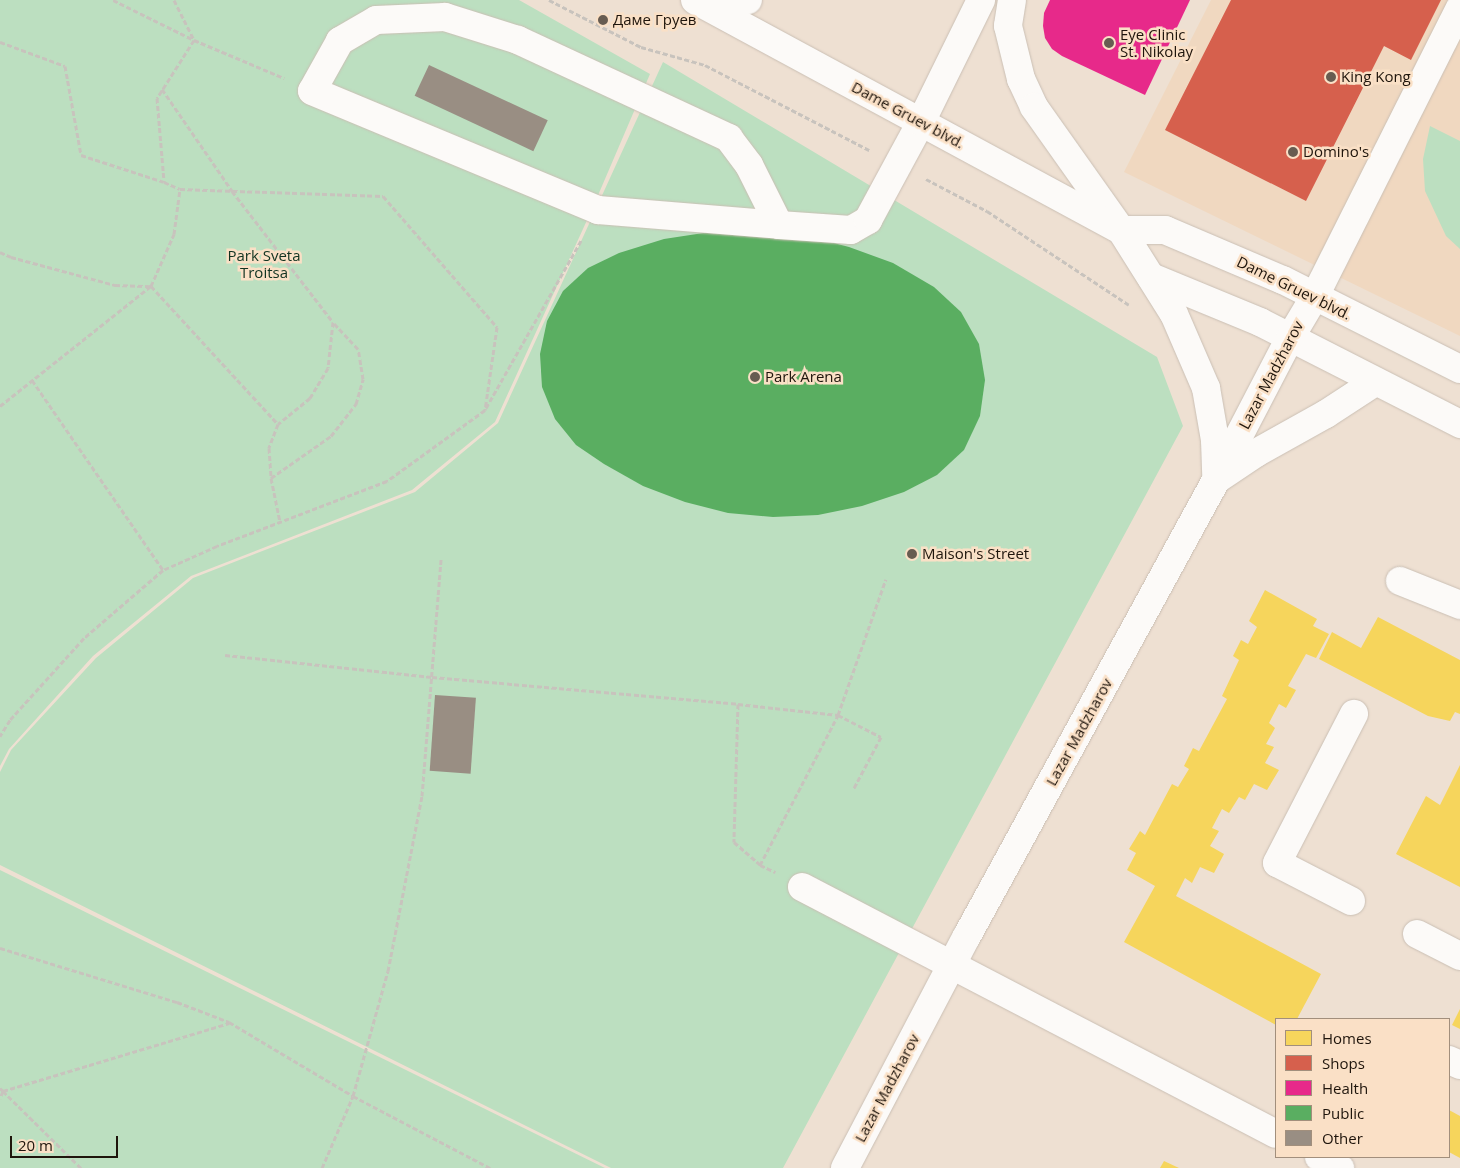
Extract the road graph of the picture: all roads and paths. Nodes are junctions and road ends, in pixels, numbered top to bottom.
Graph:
1 (113, 0) edge
2 (174, 0) edge
3 (748, 0) edge
4 (981, 0) edge
5 (1012, 0) edge
6 (696, 1) edge
7 (1460, 8) edge
8 (194, 40) junction
9 (0, 42) edge
10 (162, 89) junction
11 (312, 91) junction
12 (921, 122) junction
13 (164, 182) junction
14 (180, 189) junction
15 (232, 191) junction
16 (598, 210) junction
17 (779, 224) junction
18 (1121, 230) junction
19 (0, 252) edge
20 (1151, 276) junction
21 (151, 286) junction
22 (1315, 296) junction
23 (333, 322) junction
24 (1290, 338) junction
25 (1460, 369) edge
26 (32, 380) junction
27 (1375, 382) junction
28 (0, 406) edge
29 (485, 410) junction
30 (278, 424) junction
31 (1460, 424) edge
32 (271, 478) junction
33 (1216, 480) junction
34 (280, 522) junction
35 (442, 558) dead end
36 (163, 570) junction
37 (886, 580) dead end
38 (1400, 581) dead end
39 (1460, 605) edge
40 (225, 655) dead end
41 (432, 677) junction
42 (738, 704) junction
43 (1354, 714) dead end
44 (838, 715) junction
45 (0, 736) edge
46 (854, 788) dead end
47 (760, 865) junction
48 (802, 887) joint
49 (1351, 901) dead end
50 (1417, 934) dead end
51 (0, 948) edge
52 (1460, 956) edge
53 (952, 965) junction
54 (229, 1022) junction
55 (1, 1089) edge
56 (354, 1096) junction
57 (0, 1098) edge
58 (1275, 1133) edge
59 (1321, 1158) edge
60 (81, 1168) edge
61 (322, 1168) edge
62 (490, 1168) edge
63 (845, 1168) edge
64 (1340, 1168) edge

1 - 8 path
2 - 8 path
3 - 6 main road
4 - 12 main road
5 - 18 main road
6 - 12 main road, Dame Gruev blvd.
7 - 22 main road, Lazar Madzharov
8 - 10 path
8 - 11 path
9 - 13 path
10 - 13 path
10 - 15 path
11 - 16 main road
11 - 17 main road
12 - 17 main road
12 - 18 main road, Dame Gruev blvd.
13 - 14 path
14 - 15 path
14 - 21 path
15 - 23 path
15 - 29 path
16 - 17 main road
16 - 29 path
18 - 20 main road, Dame Gruev blvd.
18 - 22 main road, Dame Gruev blvd.
19 - 21 path
20 - 24 main road
20 - 33 main road, Dame Gruev blvd.
21 - 26 path
21 - 30 path
22 - 24 main road, Lazar Madzharov
22 - 25 main road, Dame Gruev blvd.
23 - 30 path
23 - 32 path
24 - 27 main road
24 - 33 main road, Lazar Madzharov
26 - 28 path
26 - 36 path
27 - 31 main road
27 - 33 main road
29 - 34 path
30 - 32 path
32 - 34 path
33 - 53 main road, Lazar Madzharov
34 - 36 path
35 - 41 path
36 - 45 path
37 - 44 path
38 - 39 main road
40 - 41 path
41 - 42 path
41 - 56 path
42 - 44 path
42 - 47 path
43 - 49 main road
44 - 46 path
44 - 47 path
47 - 48 path
48 - 53 main road
50 - 52 main road
51 - 54 path
53 - 58 main road
53 - 63 main road, Lazar Madzharov
54 - 55 path
54 - 56 path
55 - 57 path
55 - 60 path
56 - 61 path
56 - 62 path
59 - 64 main road

